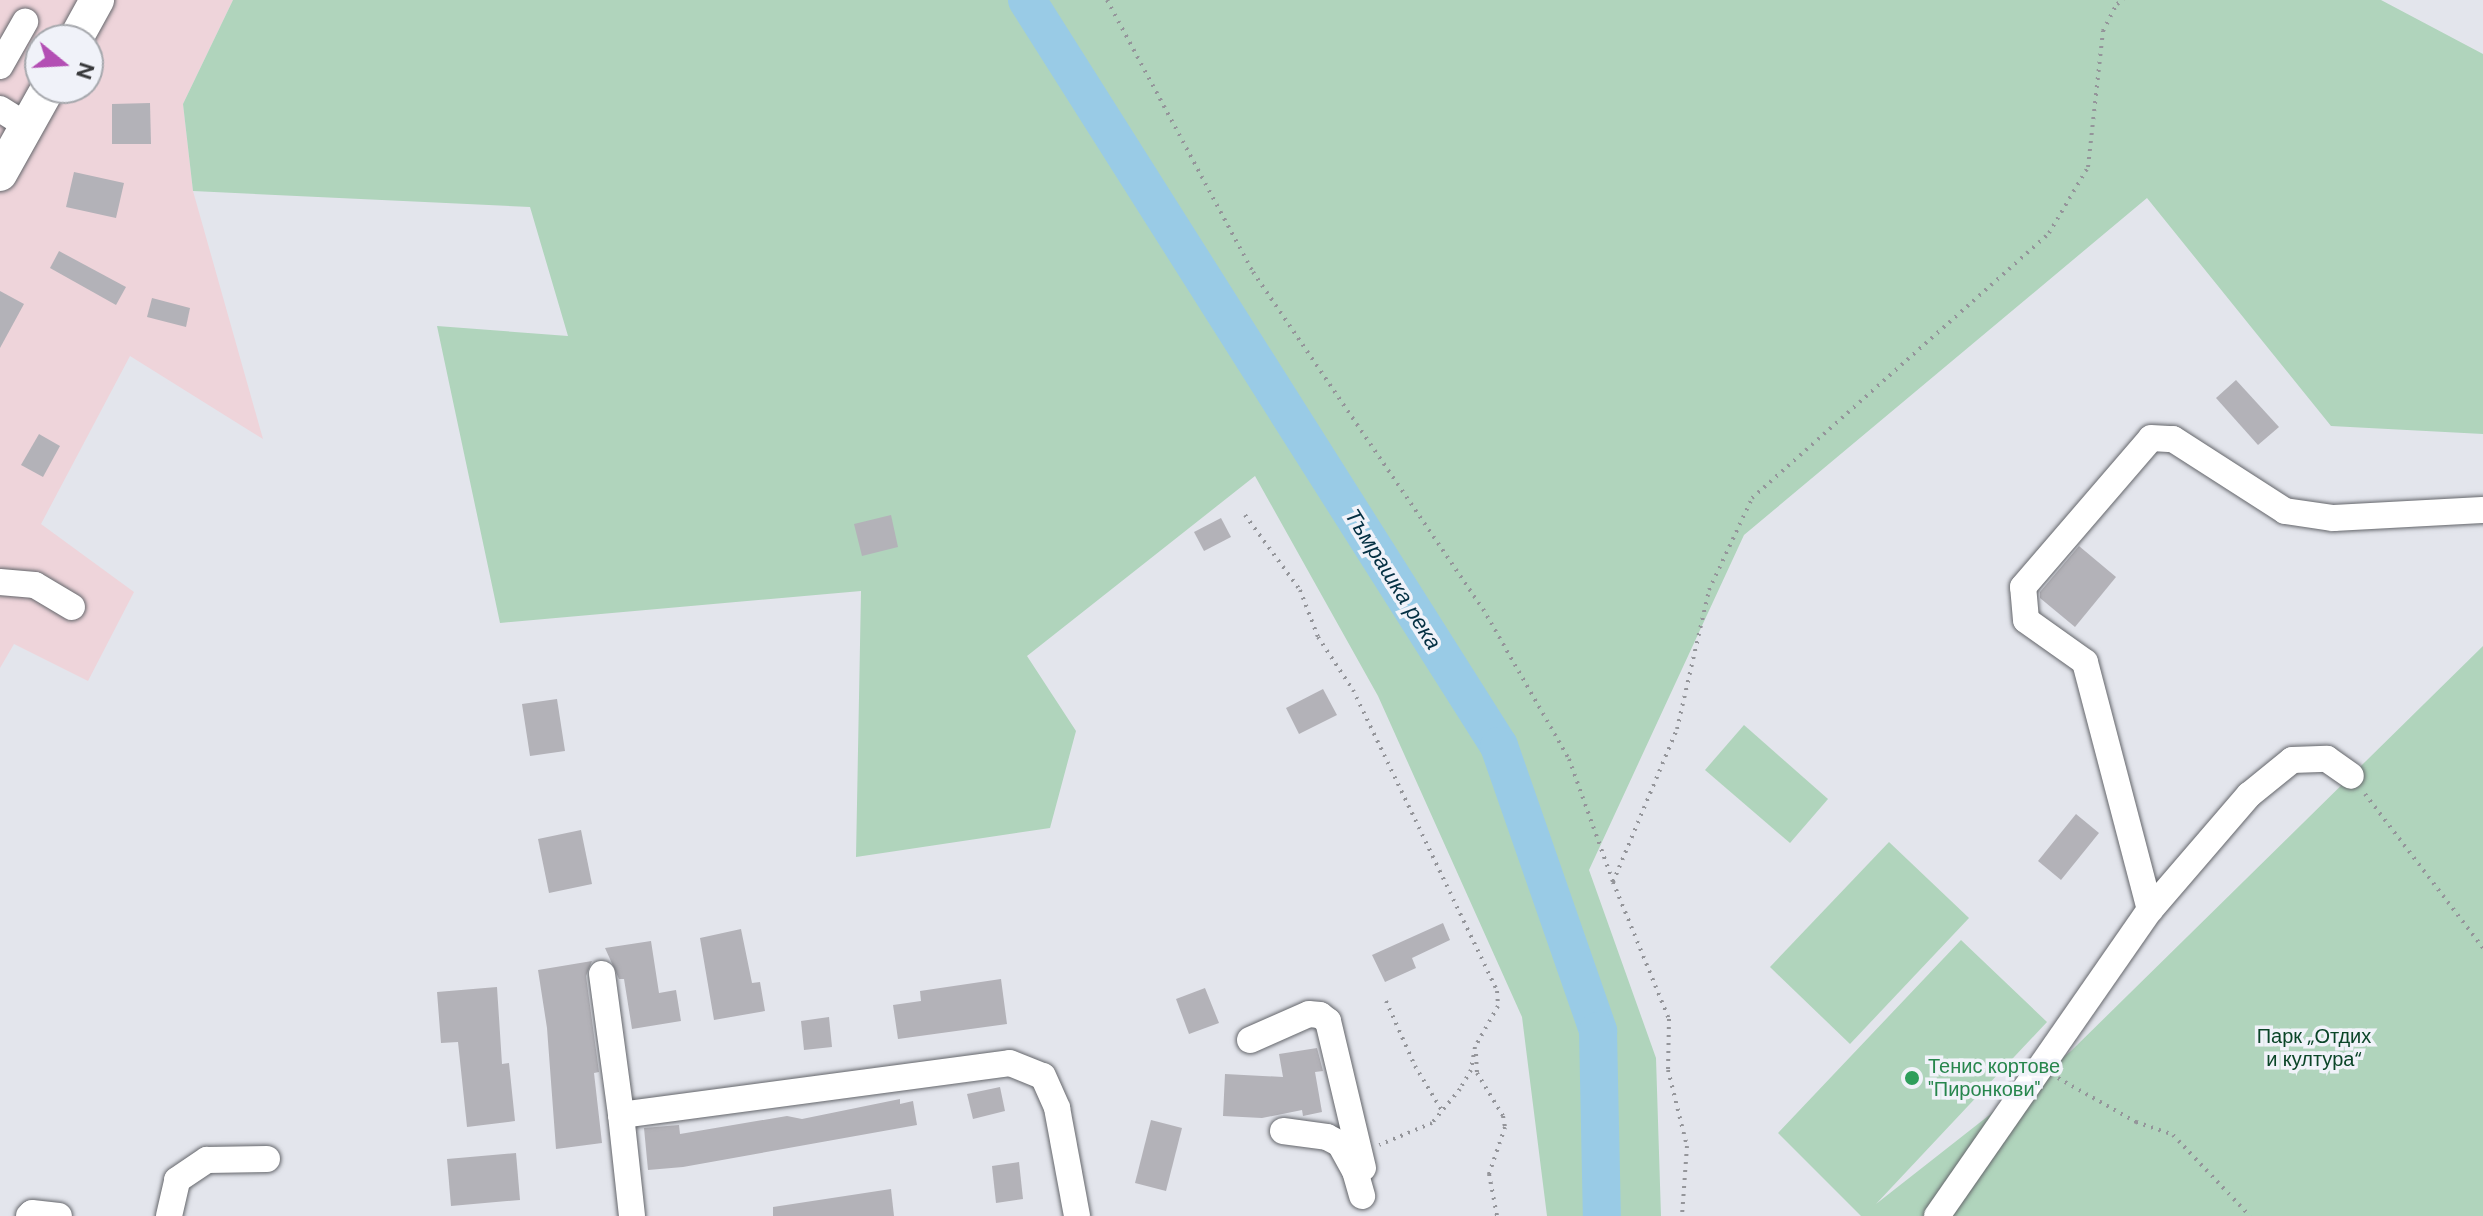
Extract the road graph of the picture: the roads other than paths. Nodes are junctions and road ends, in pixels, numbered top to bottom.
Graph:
1 (87, 4) edge
2 (25, 22) dead end
3 (80, 24) edge
4 (0, 66) edge
5 (29, 104) edge
6 (14, 117) edge
7 (0, 174) edge
8 (2483, 510) edge
9 (0, 582) edge
10 (72, 607) dead end
11 (2351, 776) road end
12 (2150, 910) junction
13 (602, 974) dead end
14 (1250, 1040) dead end
15 (621, 1115) junction
16 (1283, 1131) dead end
17 (267, 1159) dead end
18 (1363, 1168) road end
19 (1362, 1196) dead end
20 (29, 1216) edge
21 (59, 1216) edge
22 (169, 1216) edge
23 (632, 1216) edge
24 (1077, 1216) edge
25 (1937, 1216) edge

1 - 3 main road
2 - 4 lane
5 - 6 main road
6 - 7 main road
8 - 12 lane
9 - 10 lane
11 - 12 lane
12 - 25 lane
13 - 15 lane
14 - 18 lane
15 - 23 lane
15 - 24 lane
16 - 19 lane
17 - 22 lane
20 - 21 lane

